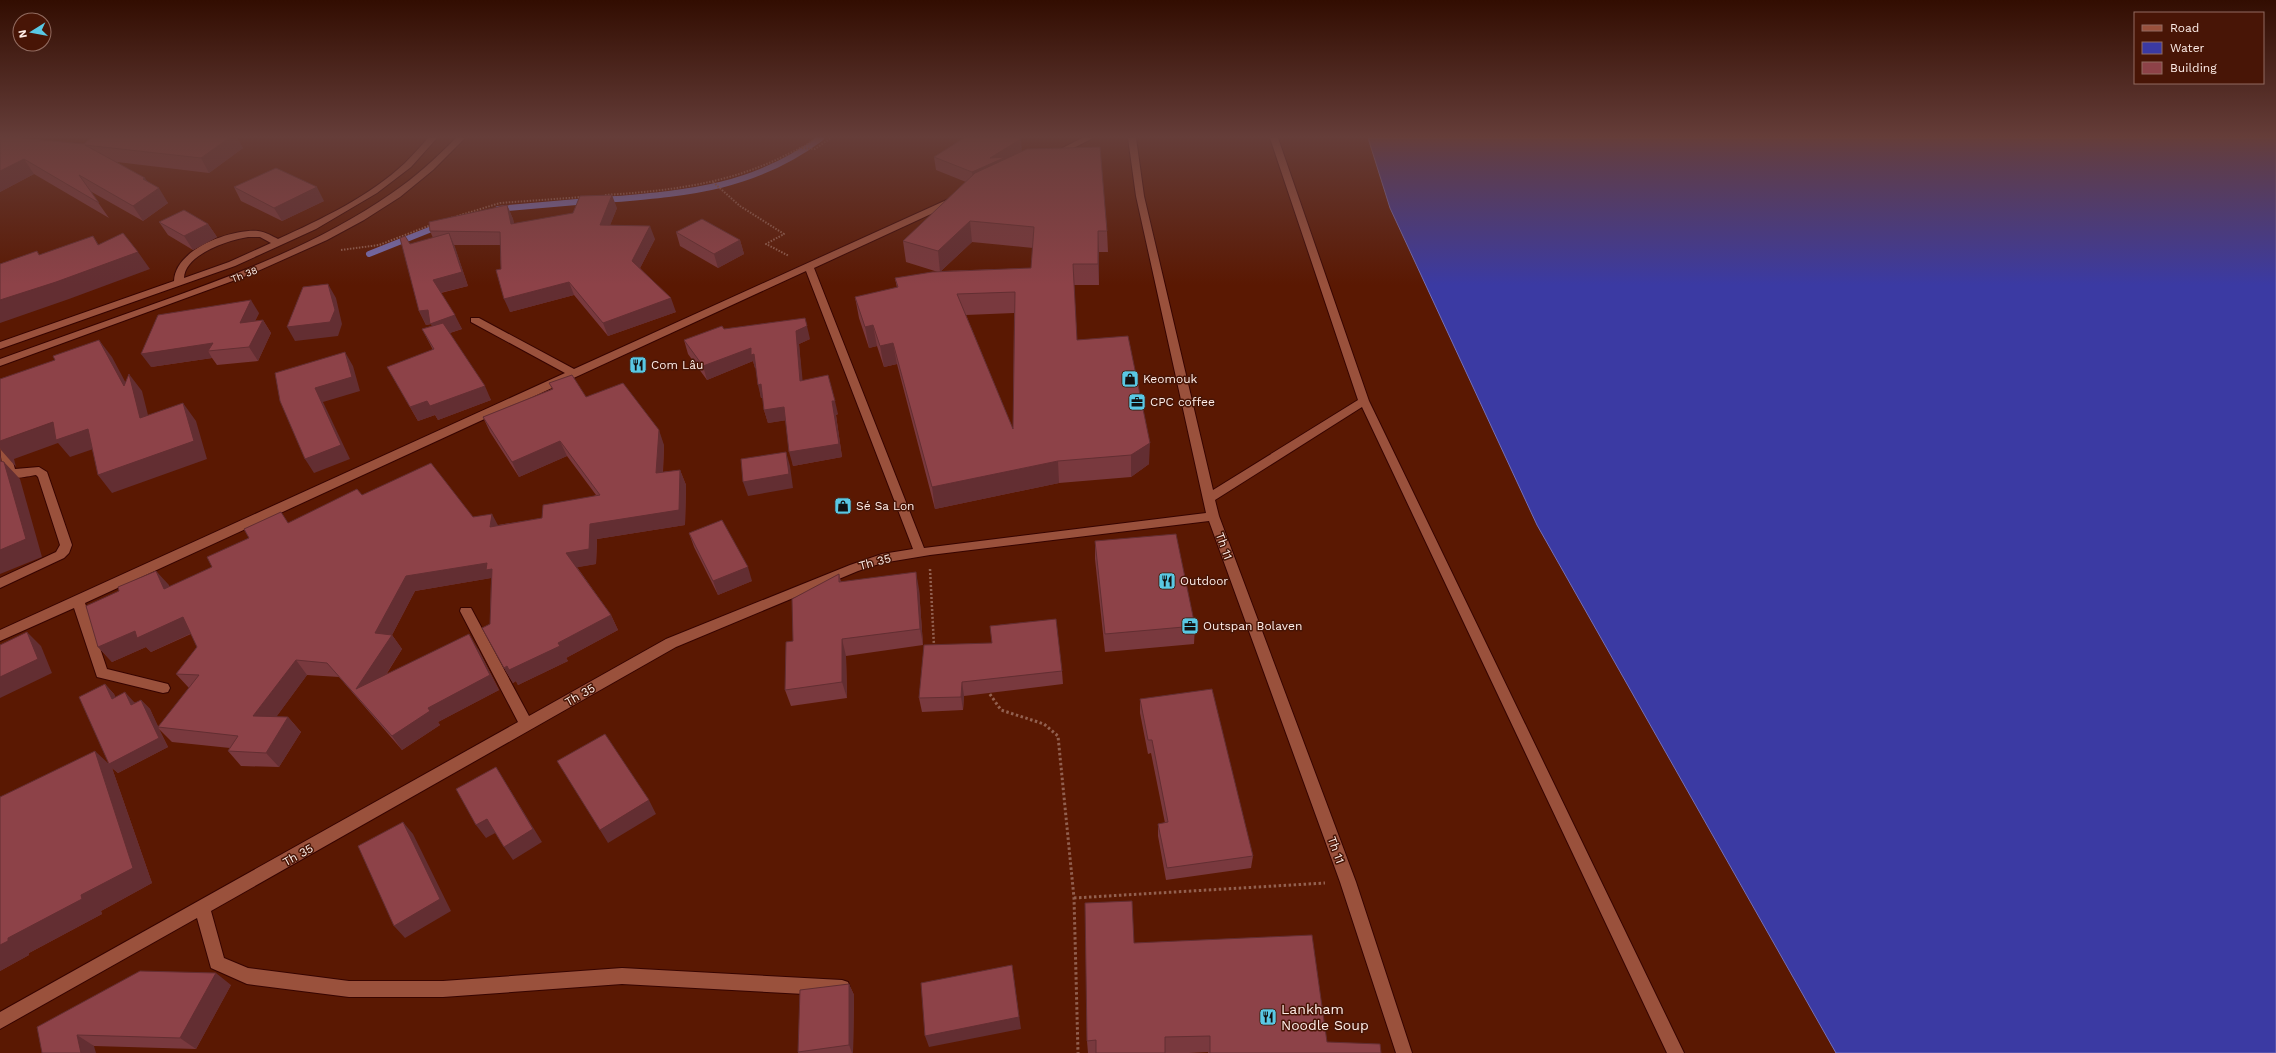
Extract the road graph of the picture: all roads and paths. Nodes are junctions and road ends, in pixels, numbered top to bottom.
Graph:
1 (379, 187) edge
2 (408, 187) edge
3 (689, 187) edge
4 (718, 187) edge
5 (1139, 187) edge
6 (1291, 187) edge
7 (967, 194) edge
8 (602, 195) edge
9 (586, 196) edge
10 (447, 219) edge
11 (432, 224) edge
12 (278, 243) junction
13 (334, 251) dead end
14 (809, 267) junction
15 (179, 283) junction
16 (475, 320) dead end
17 (0, 346) edge
18 (0, 363) edge
19 (574, 374) junction
20 (1364, 402) junction
21 (0, 438) edge
22 (1208, 498) junction
23 (1213, 516) junction
24 (925, 552) junction
25 (0, 583) edge
26 (78, 600) junction
27 (466, 611) dead end
28 (0, 636) edge
29 (942, 649) edge
30 (986, 686) edge
31 (163, 688) dead end
32 (526, 725) junction
33 (1348, 882) junction
34 (1074, 898) junction
35 (202, 908) junction
36 (842, 988) edge
37 (0, 1021) edge
38 (1078, 1053) edge
39 (1404, 1053) edge
40 (1676, 1053) edge

1 - 12 street, Th 38
2 - 18 street, Th 38
3 - 8 path
4 - 14 path
5 - 22 street, Th 11
6 - 20 street
7 - 14 street
9 - 10 path
11 - 13 path
12 - 15 street, Th 38
12 - 15 street
14 - 19 street
14 - 24 street
15 - 17 street, Th 38
16 - 19 street
19 - 26 street
20 - 22 street
20 - 40 street
21 - 25 street
22 - 23 street, Th 11
23 - 24 street, Th 35
23 - 33 street, Th 11
24 - 29 path
24 - 32 street, Th 35
26 - 28 street
26 - 31 street
27 - 32 street
30 - 34 path
32 - 35 street, Th 35
33 - 34 path
33 - 39 street, Th 11
34 - 38 path
35 - 36 street
35 - 37 street, Th 35

